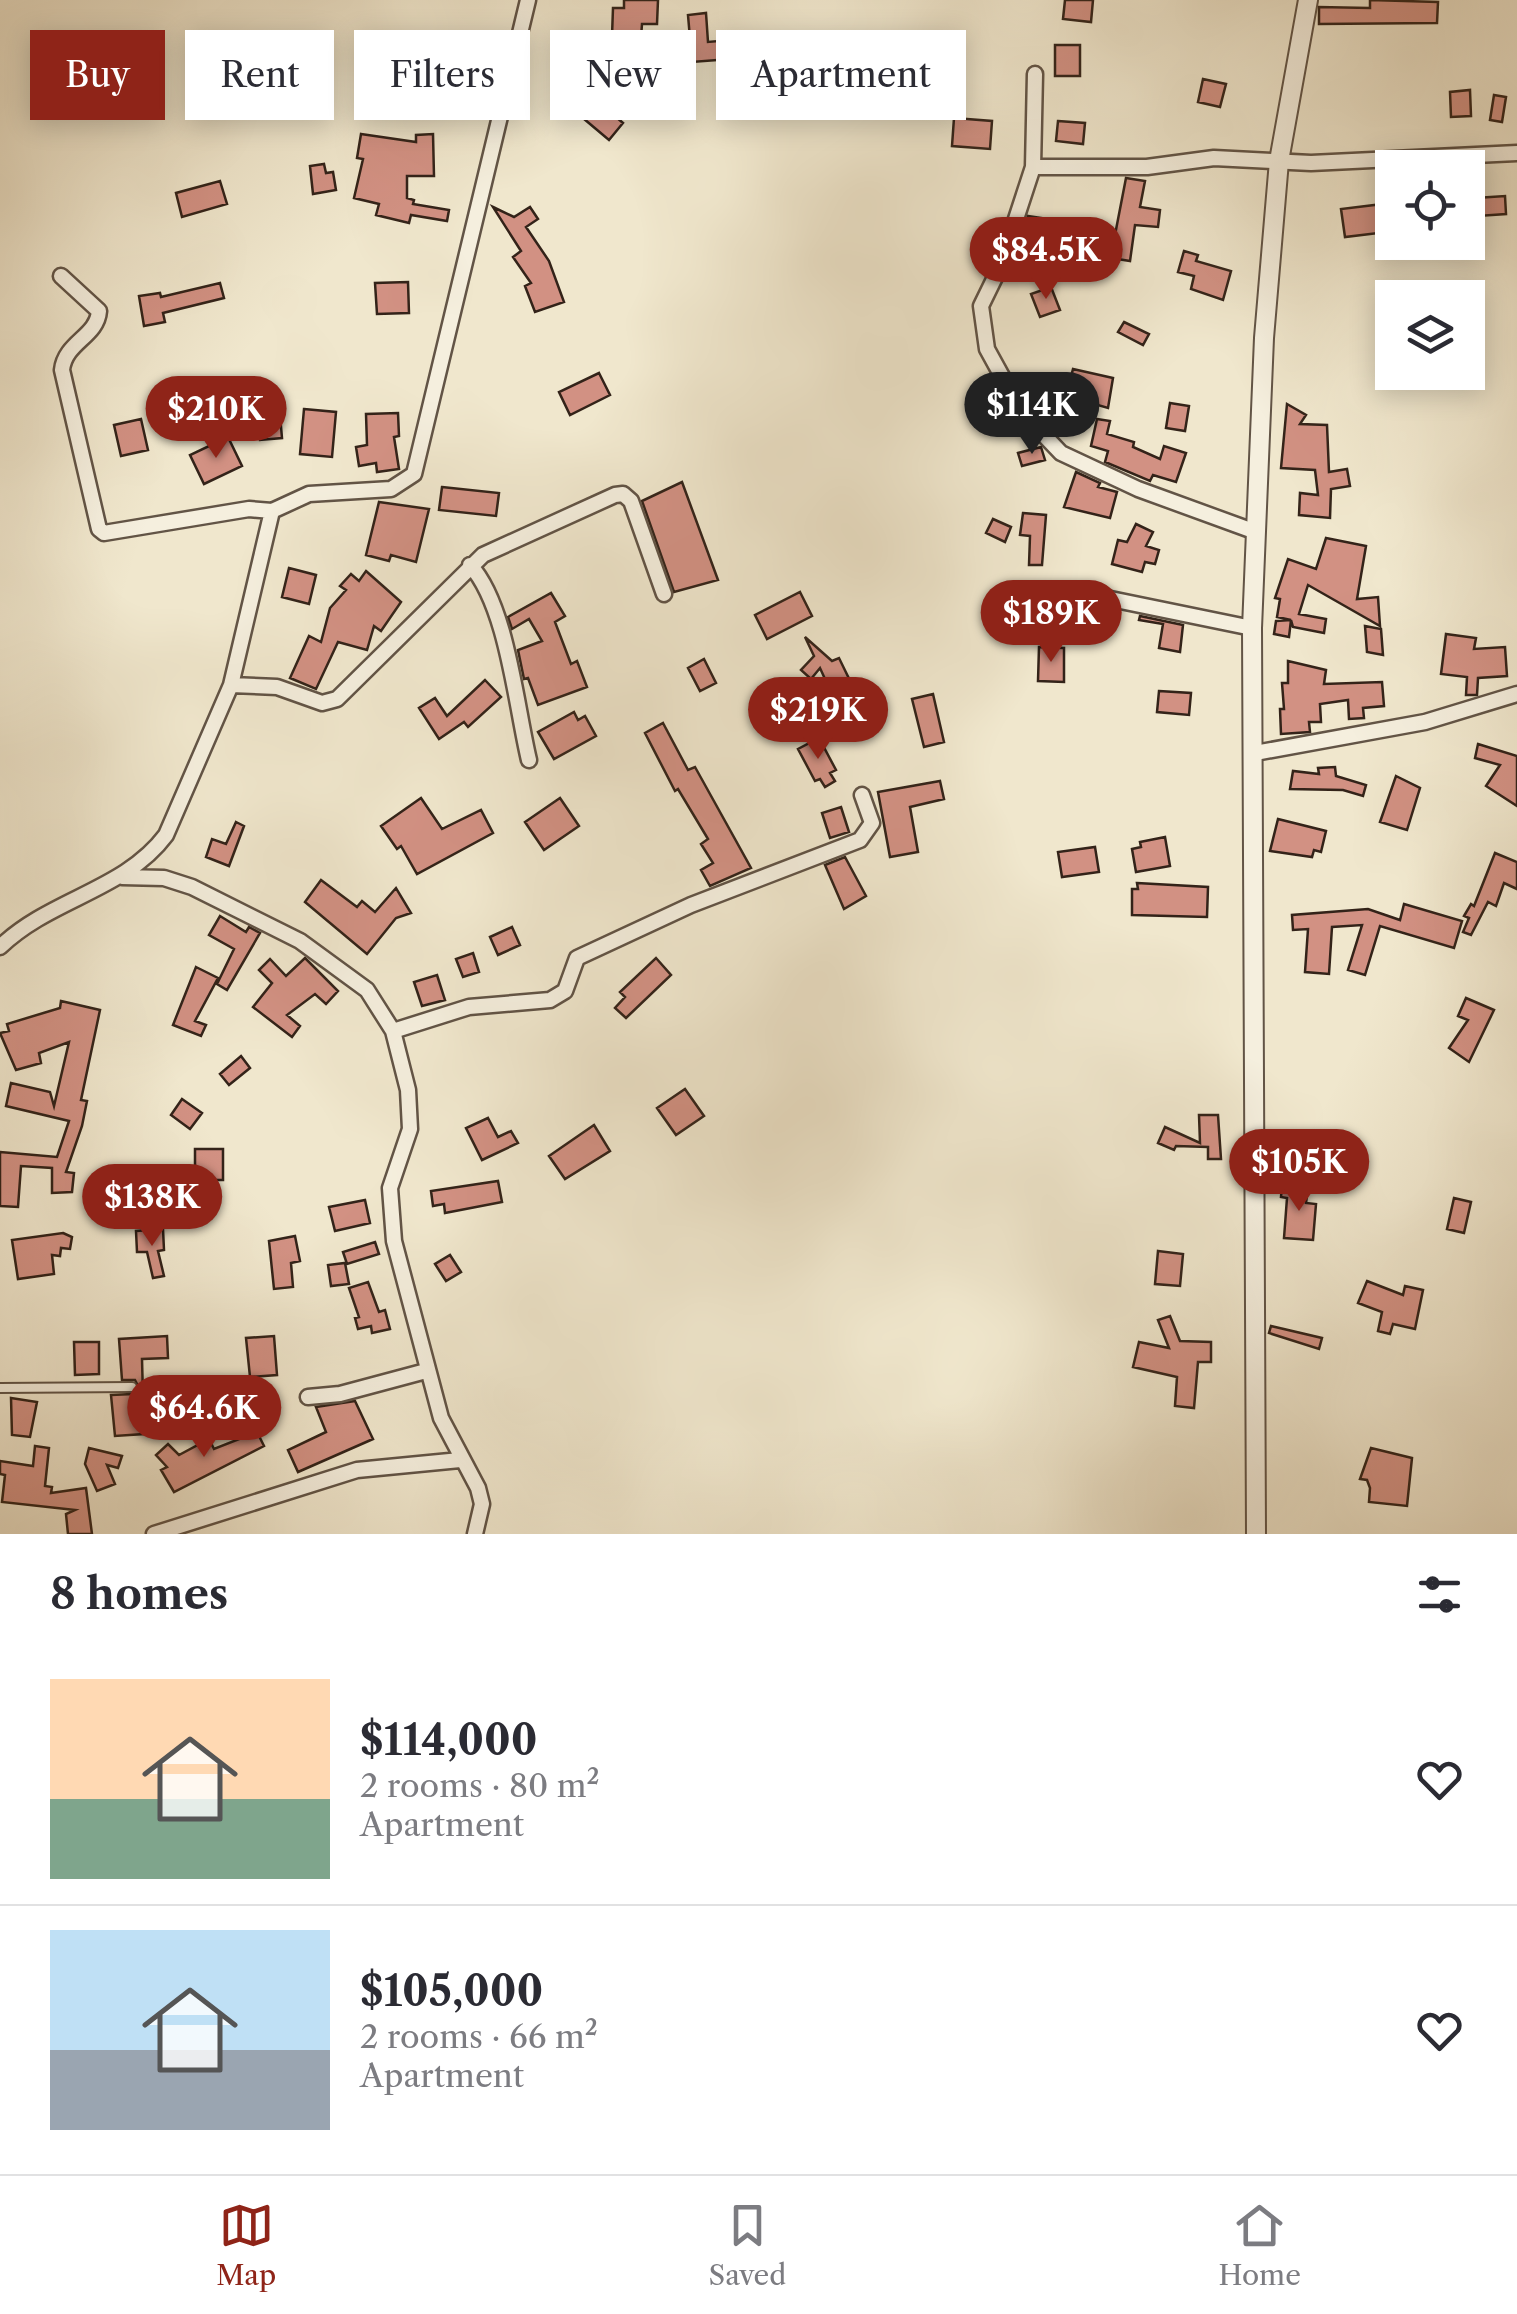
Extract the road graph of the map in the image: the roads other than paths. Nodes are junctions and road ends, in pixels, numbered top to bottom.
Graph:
1 (528, 0) edge
2 (1308, 0) edge
3 (1035, 74) dead end
4 (1517, 153) edge
5 (1279, 161) junction
6 (1033, 167) junction
7 (60, 276) dead end
8 (272, 511) junction
9 (1256, 532) junction
10 (470, 565) junction
11 (664, 594) dead end
12 (1252, 628) junction
13 (1083, 634) dead end
14 (232, 685) junction
15 (1517, 694) edge
16 (1255, 753) junction
17 (529, 760) dead end
18 (862, 795) dead end
19 (122, 876) junction
20 (0, 947) edge
21 (394, 1031) junction
22 (426, 1371) junction
23 (132, 1387) dead end
24 (0, 1388) edge
25 (308, 1397) dead end
26 (460, 1460) junction
27 (154, 1534) edge
28 (475, 1534) edge
29 (1256, 1534) edge

1 - 8 street
2 - 5 street
3 - 6 street
4 - 5 street
5 - 6 street
5 - 9 street
6 - 9 street
7 - 8 street
8 - 14 street
9 - 12 street
10 - 11 street
10 - 14 street
10 - 17 street
12 - 13 street
12 - 16 street
14 - 19 street
15 - 16 street
16 - 29 street
18 - 21 street
19 - 20 street
19 - 21 street
21 - 22 street
22 - 25 street
22 - 26 street
23 - 24 lane
26 - 27 street
26 - 28 street

